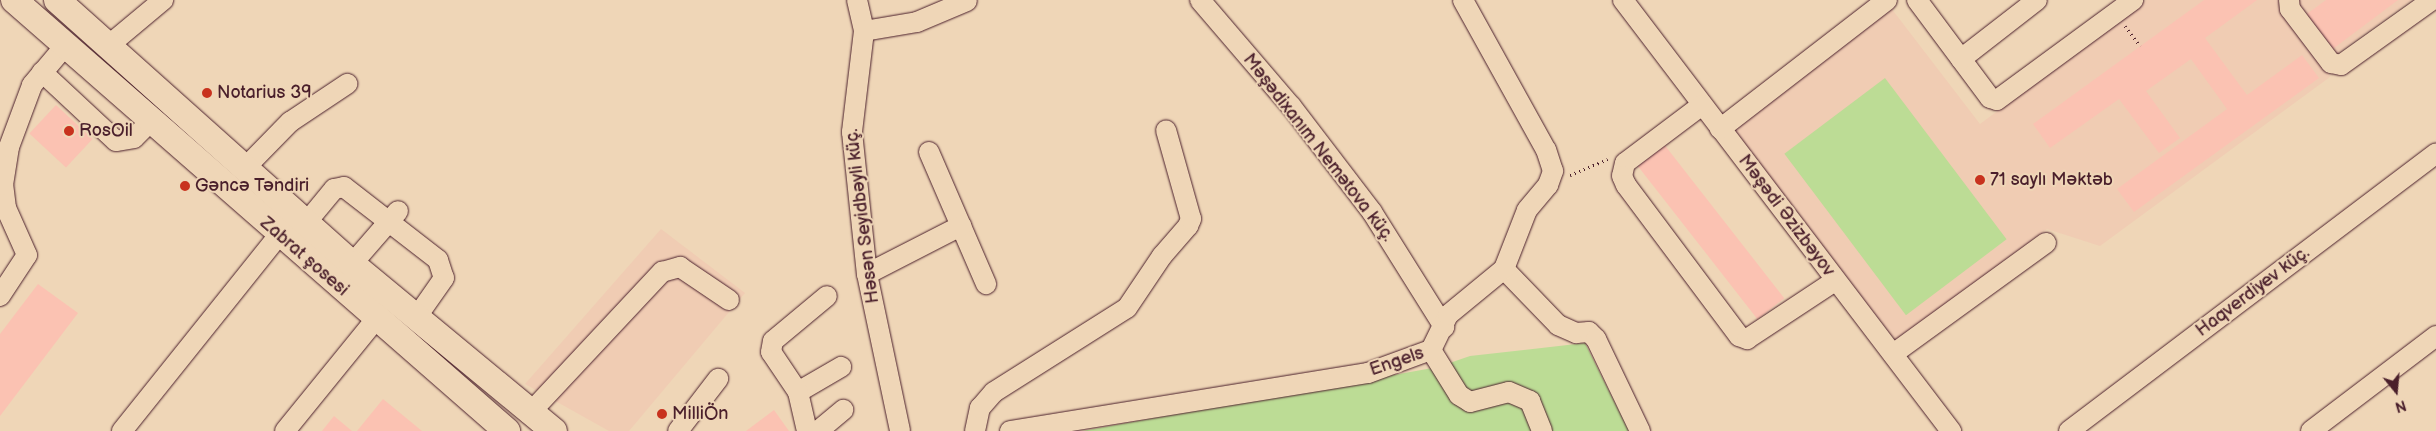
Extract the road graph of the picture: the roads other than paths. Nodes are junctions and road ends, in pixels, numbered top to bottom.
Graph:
1 (14, 0) edge
2 (57, 0) edge
3 (163, 0) edge
4 (857, 0) edge
5 (1200, 0) edge
6 (1463, 0) edge
7 (1623, 0) edge
8 (1887, 0) edge
9 (1917, 0) edge
10 (2037, 0) edge
11 (2133, 0) edge
12 (2289, 0) edge
13 (2432, 0) edge
14 (967, 1) dead end
15 (0, 8) edge
16 (864, 31) junction
17 (65, 46) junction
18 (108, 46) junction
19 (1961, 59) junction
20 (42, 72) junction
21 (347, 84) dead end
22 (1702, 105) junction
23 (151, 120) junction
24 (1720, 129) junction
25 (1166, 130) dead end
26 (929, 152) dead end
27 (2436, 153) edge
28 (244, 169) junction
29 (394, 216) junction
30 (306, 224) junction
31 (961, 226) junction
32 (279, 235) junction
33 (2046, 243) dead end
34 (352, 264) junction
35 (1504, 269) junction
36 (867, 274) junction
37 (1835, 281) junction
38 (986, 284) dead end
39 (0, 296) edge
40 (827, 296) dead end
41 (729, 300) dead end
42 (416, 318) junction
43 (376, 319) junction
44 (1444, 327) junction
45 (2436, 336) edge
46 (1431, 350) junction
47 (1893, 354) junction
48 (841, 366) dead end
49 (718, 379) dead end
50 (798, 392) junction
51 (843, 410) dead end
52 (529, 414) junction
53 (122, 431) edge
54 (285, 431) edge
55 (507, 431) edge
56 (554, 431) edge
57 (678, 431) edge
58 (807, 431) edge
59 (818, 431) edge
60 (900, 431) edge
61 (975, 431) edge
62 (1010, 431) edge
63 (1542, 431) edge
64 (1640, 431) edge
65 (1951, 431) edge
66 (2069, 431) edge
67 (2311, 431) edge

1 - 15 street
1 - 17 main road, Zabrat şosesi
2 - 18 main road, Zabrat şosesi
3 - 18 street
4 - 16 street, Həsən Seyidbəyli küç.
5 - 44 street, Məşədixanım Nemətova küç.
6 - 35 street, Engels
7 - 22 street, Məşədi Əzizbəyov
8 - 24 street
9 - 19 street
10 - 19 street
11 - 19 street
12 - 13 street
14 - 16 street
16 - 36 street, Həsən Seyidbəyli küç.
17 - 20 street
17 - 23 main road, Zabrat şosesi
18 - 28 main road, Zabrat şosesi
20 - 23 street
20 - 39 street
21 - 28 street
22 - 24 street, Məşədi Əzizbəyov
22 - 37 street
23 - 32 main road, Zabrat şosesi
24 - 37 street, Məşədi Əzizbəyov
25 - 61 street
26 - 31 street
27 - 66 street, Haqverdiyev küç.
28 - 30 main road, Zabrat şosesi
29 - 30 street
29 - 34 street
29 - 42 street
30 - 34 main road, Zabrat şosesi
31 - 36 street
31 - 38 street
32 - 43 main road, Zabrat şosesi
32 - 53 street
33 - 47 street
34 - 42 main road, Zabrat şosesi
35 - 44 street, Engels
35 - 64 street
36 - 60 street, Həsən Seyidbəyli küç.
37 - 47 street, Məşədi Əzizbəyov
40 - 50 street
41 - 52 street
42 - 52 main road, Zabrat şosesi
43 - 54 street
43 - 55 main road, Zabrat şosesi
44 - 46 street, Engels
45 - 67 street
46 - 62 street, Engels
46 - 63 street
47 - 65 street, Məşədi Əzizbəyov
48 - 50 street
49 - 57 street
50 - 58 street
51 - 59 street
52 - 56 main road, Zabrat şosesi

